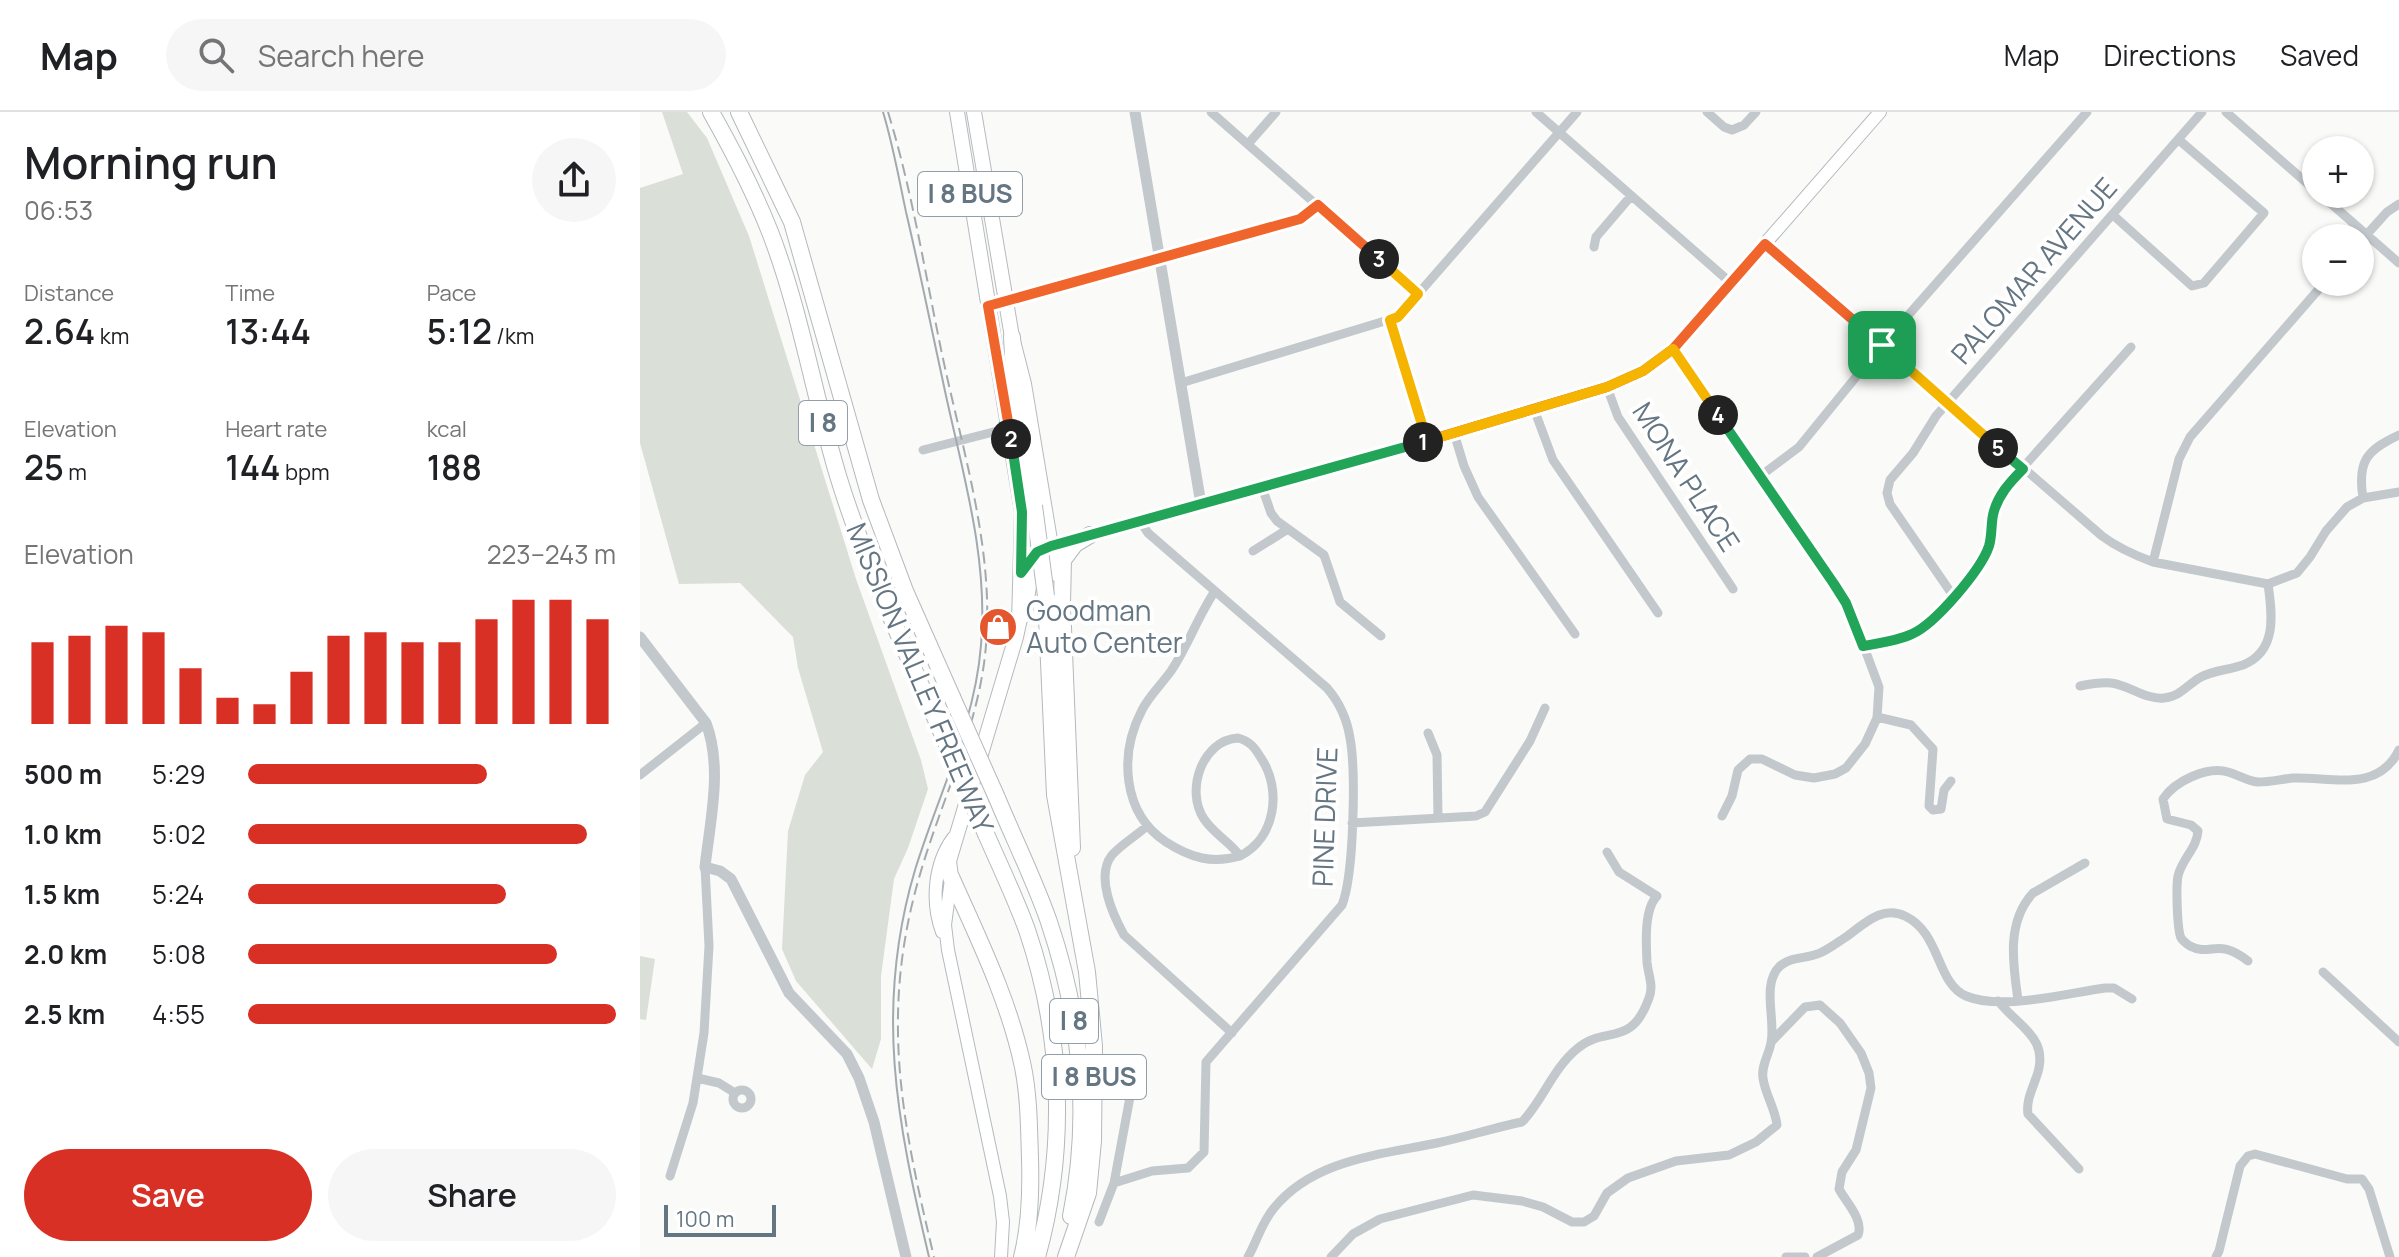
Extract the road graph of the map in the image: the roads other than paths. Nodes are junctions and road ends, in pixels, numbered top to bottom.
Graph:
1 (711, 112) edge
2 (739, 112) edge
3 (957, 112) edge
4 (974, 112) edge
5 (1135, 112) edge
6 (1211, 112) edge
7 (1276, 112) edge
8 (1536, 112) edge
9 (1577, 112) edge
10 (1707, 112) edge
11 (1756, 112) edge
12 (1880, 112) edge
13 (2087, 112) edge
14 (2202, 112) edge
15 (2226, 112) edge
16 (1559, 133) junction
17 (2179, 140) junction
18 (1248, 144) junction
19 (2302, 178) edge
20 (1631, 196) junction
21 (2399, 204) edge
22 (1318, 205) junction
23 (2333, 208) edge
24 (2113, 215) junction
25 (2349, 224) edge
26 (2374, 227) edge
27 (1765, 244) junction
28 (2374, 246) edge
29 (1594, 247) dead end
30 (1160, 259) junction
31 (2399, 263) edge
32 (1731, 283) junction
33 (1418, 294) junction
34 (2313, 296) edge
35 (1006, 301) junction
36 (988, 306) junction
37 (1390, 320) junction
38 (1012, 337) junction
39 (1882, 345) junction
40 (2131, 347) dead end
41 (1673, 349) junction
42 (1181, 383) junction
43 (1607, 387) junction
44 (1947, 404) junction
45 (1534, 409) junction
46 (1009, 428) junction
47 (1454, 433) junction
48 (2399, 435) edge
49 (1427, 441) junction
50 (923, 450) dead end
51 (2023, 469) junction
52 (1759, 477) junction
53 (1262, 487) junction
54 (2399, 492) edge
55 (2363, 498) junction
56 (1201, 504) junction
57 (1028, 509) junction
58 (1140, 521) junction
59 (1288, 529) junction
60 (1090, 535) junction
61 (1051, 546) junction
62 (1253, 551) dead end
63 (2153, 562) junction
64 (1021, 573) junction
65 (2268, 584) junction
66 (1733, 589) dead end
67 (1215, 591) junction
68 (1954, 597) junction
69 (1054, 599) junction
70 (1658, 613) dead end
71 (1019, 623) junction
72 (1575, 634) dead end
73 (1381, 636) dead end
74 (640, 637) edge
75 (1863, 646) junction
76 (644, 651) edge
77 (2080, 686) dead end
78 (1545, 708) dead end
79 (1877, 717) junction
80 (706, 723) junction
81 (1428, 733) dead end
82 (2399, 750) edge
83 (640, 775) edge
84 (1951, 781) dead end
85 (1722, 816) dead end
86 (1438, 818) junction
87 (1352, 823) junction
88 (1147, 826) junction
89 (958, 832) junction
90 (1607, 852) dead end
91 (1240, 856) junction
92 (2085, 863) dead end
93 (705, 867) junction
94 (951, 877) junction
95 (948, 950) junction
96 (2248, 961) dead end
97 (2323, 972) dead end
98 (2132, 999) dead end
99 (2018, 1000) junction
100 (1998, 1001) junction
101 (1232, 1033) junction
102 (1771, 1042) junction
103 (2399, 1042) edge
104 (697, 1078) junction
105 (735, 1093) dead end
106 (1126, 1096) dead end
107 (2079, 1169) dead end
108 (670, 1176) dead end
109 (1114, 1183) junction
110 (1099, 1222) dead end
111 (906, 1257) edge
112 (1001, 1257) edge
113 (1022, 1257) edge
114 (1037, 1257) edge
115 (1065, 1257) edge
116 (1248, 1257) edge
117 (1331, 1257) edge
118 (1786, 1257) edge
119 (1805, 1257) edge
120 (1817, 1257) edge
121 (2216, 1257) edge
122 (2390, 1257) edge

1 - 114 highway, MISSION VALLEY FREEWAY / I 8, bridge
2 - 115 highway, MISSION VALLEY FREEWAY / I 8, bridge
3 - 36 main road, I 8 BUS
4 - 35 main road, I 8 BUS
5 - 30 street
6 - 18 street
7 - 18 street
8 - 16 street
9 - 16 street
10 - 11 street
12 - 27 main road
13 - 39 street
14 - 17 street, PALOMAR AVENUE
15 - 19 street
16 - 20 street
16 - 33 street
17 - 24 street, PALOMAR AVENUE
17 - 24 street
18 - 22 street
20 - 29 street
20 - 32 street
21 - 26 street
22 - 30 street
22 - 33 street
23 - 25 street
24 - 44 street, PALOMAR AVENUE
27 - 32 main road
27 - 39 street
28 - 31 street
30 - 35 street
30 - 42 street
32 - 41 main road
33 - 37 street
34 - 63 street
35 - 36 street
35 - 38 main road, I 8 BUS
36 - 46 main road, I 8 BUS
37 - 42 street
37 - 49 street
38 - 57 highway, I 8 BUS
38 - 61 main road
39 - 44 street
39 - 52 street
40 - 51 street
41 - 43 main road
41 - 52 street
42 - 56 street
43 - 45 main road
43 - 66 street, MONA PLACE
44 - 51 street
44 - 68 street, PALOMAR AVENUE
45 - 47 main road
45 - 70 street
46 - 50 street
46 - 57 main road, I 8 BUS
47 - 49 main road
47 - 72 street
48 - 55 street
49 - 53 main road
51 - 63 street
51 - 68 street
52 - 75 street
53 - 56 main road
53 - 59 street
54 - 55 street
55 - 65 street
56 - 58 main road
57 - 61 main road
57 - 64 main road, I 8 BUS
57 - 69 highway, I 8 BUS, bridge
58 - 60 main road
58 - 67 street, PINE DRIVE
59 - 62 street
59 - 73 street
60 - 61 main road
60 - 69 highway
61 - 64 main road
61 - 69 highway
61 - 71 main road
63 - 65 street
64 - 71 main road, I 8 BUS
65 - 77 street
67 - 87 street, PINE DRIVE
67 - 88 street
68 - 75 street
69 - 115 highway, I 8 BUS
71 - 89 main road, I 8 BUS
74 - 76 street
75 - 79 street
76 - 80 street
78 - 86 street
79 - 84 street
79 - 85 street
80 - 83 street
80 - 93 street
81 - 86 street
82 - 96 street
86 - 87 street
87 - 101 street, PINE DRIVE
88 - 91 street
88 - 101 street
89 - 94 main road, I 8 BUS
89 - 95 main road
90 - 116 street
91 - 91 street
92 - 99 street
93 - 104 street
93 - 111 street
94 - 95 main road
94 - 113 highway, I 8 BUS
95 - 112 main road
97 - 103 street
98 - 99 street
99 - 100 street
100 - 102 street
100 - 107 street
101 - 109 street, PINE DRIVE
102 - 117 street
102 - 120 street
104 - 105 street
104 - 108 street
106 - 109 street
109 - 110 street
118 - 119 street
121 - 122 street

